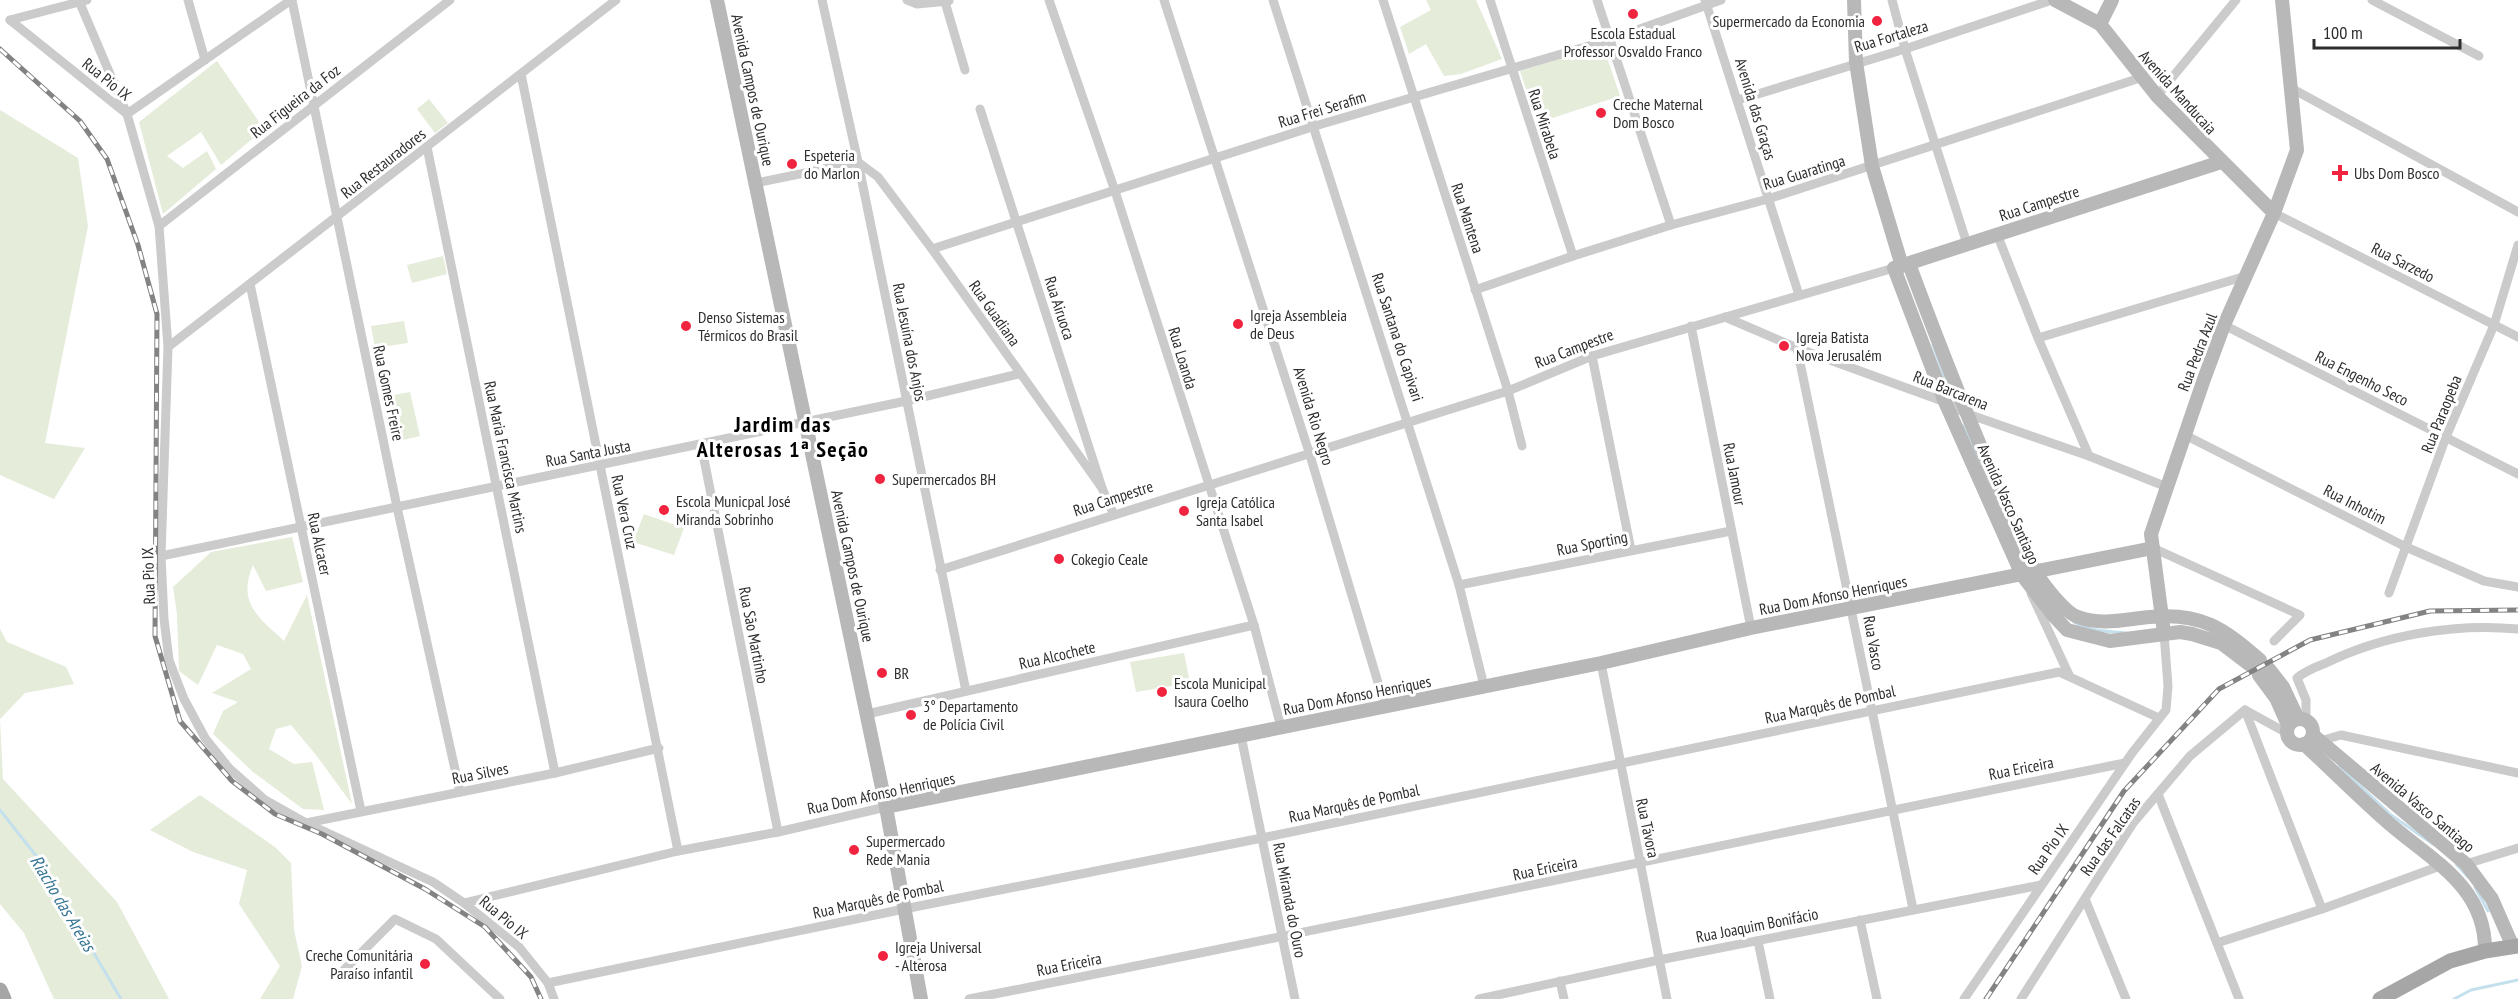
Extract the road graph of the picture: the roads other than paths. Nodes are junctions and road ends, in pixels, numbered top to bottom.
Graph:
1 (188, 0) edge
2 (292, 0) edge
3 (450, 0) edge
4 (616, 0) edge
5 (717, 0) edge
6 (822, 0) edge
7 (907, 0) edge
8 (1049, 0) edge
9 (1164, 0) edge
10 (1273, 0) edge
11 (1383, 0) edge
12 (1490, 0) edge
13 (1596, 0) edge
14 (1721, 0) edge
15 (1854, 0) edge
16 (1892, 0) edge
17 (2053, 0) edge
18 (2112, 0) edge
19 (2236, 0) edge
20 (2282, 0) edge
21 (2372, 0) edge
22 (83, 1) edge
23 (948, 1) edge
24 (1706, 2) edge
25 (2100, 24) junction
26 (1609, 39) junction
27 (1905, 49) junction
28 (2479, 56) dead end
29 (205, 60) junction
30 (1856, 62) junction
31 (965, 70) dead end
32 (1512, 70) junction
33 (521, 74) junction
34 (2140, 78) junction
35 (2291, 88) junction
36 (2157, 96) junction
37 (1414, 98) junction
38 (1738, 100) junction
39 (315, 105) junction
40 (980, 109) dead end
41 (127, 114) junction
42 (1315, 126) junction
43 (1935, 146) junction
44 (427, 147) junction
45 (1216, 157) junction
46 (858, 162) junction
47 (2221, 162) junction
48 (1872, 166) junction
49 (756, 183) junction
50 (1115, 191) junction
51 (1768, 199) junction
52 (2518, 212) edge
53 (2274, 213) junction
54 (338, 217) junction
55 (1017, 223) junction
56 (1671, 225) junction
57 (159, 226) junction
58 (1997, 234) junction
59 (1967, 244) junction
60 (2518, 246) edge
61 (932, 249) junction
62 (1573, 256) junction
63 (1902, 266) junction
64 (2246, 276) junction
65 (250, 284) junction
66 (1475, 290) junction
67 (1799, 295) junction
68 (1725, 316) junction
69 (2224, 325) junction
70 (2494, 325) junction
71 (1691, 326) junction
72 (2518, 337) edge
73 (2038, 338) junction
74 (168, 347) junction
75 (1797, 348) junction
76 (1592, 356) junction
77 (1019, 374) junction
78 (1508, 391) junction
79 (906, 401) junction
80 (1945, 402) junction
81 (1965, 413) junction
82 (805, 422) junction
83 (1409, 422) junction
84 (2185, 435) junction
85 (2446, 438) junction
86 (701, 444) junction
87 (1522, 446) dead end
88 (1309, 452) junction
89 (2089, 456) junction
90 (600, 466) junction
91 (2518, 474) edge
92 (1207, 484) junction
93 (497, 486) junction
94 (2167, 487) junction
95 (1102, 489) junction
96 (397, 507) junction
97 (1114, 515) junction
98 (302, 527) junction
99 (1731, 531) junction
100 (2406, 547) junction
101 (2153, 548) junction
102 (1631, 550) junction
103 (161, 556) junction
104 (940, 570) junction
105 (2029, 574) junction
106 (1459, 585) junction
107 (2518, 587) edge
108 (2388, 593) dead end
109 (1853, 609) junction
110 (2162, 617) junction
111 (1254, 625) junction
112 (1750, 628) junction
113 (2518, 629) edge
114 (2067, 630) junction
115 (2164, 633) junction
116 (2274, 641) dead end
117 (2054, 644) junction
118 (1601, 663) junction
119 (2259, 667) junction
120 (2069, 675) junction
121 (1484, 686) junction
122 (966, 691) junction
123 (1385, 706) junction
124 (1872, 710) junction
125 (2245, 710) junction
126 (867, 714) junction
127 (2159, 718) junction
128 (2295, 724) junction
129 (1281, 728) junction
130 (1241, 736) junction
131 (2312, 740) junction
132 (659, 748) junction
133 (1620, 763) junction
134 (2125, 763) junction
135 (555, 773) junction
136 (2518, 773) edge
137 (460, 792) junction
138 (2158, 794) junction
139 (886, 807) junction
140 (1892, 809) junction
141 (361, 811) junction
142 (306, 823) junction
143 (778, 832) junction
144 (1262, 838) junction
145 (2518, 849) edge
146 (678, 850) junction
147 (1641, 863) junction
148 (2466, 864) junction
149 (2443, 865) junction
150 (2041, 885) junction
151 (2085, 899) junction
152 (464, 903) junction
153 (904, 909) junction
154 (1913, 909) junction
155 (2322, 909) junction
156 (1860, 920) junction
157 (1283, 938) junction
158 (1758, 941) junction
159 (2217, 943) junction
160 (2515, 947) edge
161 (2485, 951) junction
162 (1659, 960) junction
163 (344, 970) dead end
164 (1560, 981) junction
165 (548, 983) junction
166 (0, 990) edge
167 (4, 999) edge
168 (500, 999) edge
169 (554, 999) edge
170 (921, 999) edge
171 (969, 999) edge
172 (1295, 999) edge
173 (1479, 999) edge
174 (1564, 999) edge
175 (1667, 999) edge
176 (1770, 999) edge
177 (1877, 999) edge
178 (1964, 999) edge
179 (2021, 999) edge
180 (2126, 999) edge
181 (2239, 999) edge
182 (2380, 999) edge

1 - 29 street
2 - 29 street
2 - 39 street, Rua Gomes Freire
3 - 39 street, Rua Figueira da Foz
4 - 33 street, Rua Restauradores
5 - 49 street, Avenida Campos de Ourique
6 - 46 street, Rua Jesuína dos Anjos
7 - 23 street
8 - 50 street, Rua Loanda
9 - 45 street, Avenida Rio Negro
10 - 42 street, Rua Santana do Capivari
11 - 37 street, Rua Mantena
12 - 32 street, Rua Mirabela
13 - 26 street
14 - 24 street, Rua Frei Serafim
15 - 30 street, Avenida Vasco Santiago
16 - 27 street
17 - 25 street, Avenida Manducaia
17 - 27 street, Rua Fortaleza
18 - 25 street
19 - 36 street
20 - 35 street, Rua Pedra Azul
21 - 28 street
22 - 41 street
22 - 41 street, Rua Pio IX
23 - 31 street
24 - 26 street, Rua Frei Serafim
24 - 38 street, Avenida das Graças
25 - 34 street, Avenida Manducaia
26 - 32 street, Rua Frei Serafim
26 - 56 street
27 - 30 street, Rua Fortaleza
27 - 43 street
29 - 41 street
30 - 38 street, Rua Fortaleza
30 - 48 street, Avenida Vasco Santiago
32 - 37 street, Rua Frei Serafim
32 - 62 street, Rua Mirabela
33 - 44 street, Rua Restauradores
33 - 90 street, Rua Vera Cruz
34 - 36 street, Avenida Manducaia
34 - 43 street, Rua Guaratinga
35 - 52 street
35 - 53 street, Rua Pedra Azul
36 - 47 street, Avenida Manducaia
37 - 42 street, Rua Frei Serafim
37 - 66 street, Rua Mantena
38 - 51 street, Avenida das Graças
39 - 54 street, Rua Gomes Freire
39 - 57 street, Rua Figueira da Foz
40 - 55 street, Rua Airuoca
41 - 57 street, Rua Pio IX
42 - 45 street, Rua Frei Serafim
42 - 83 street, Rua Santana do Capivari
43 - 48 street, Rua Guaratinga
43 - 59 street
44 - 54 street, Rua Restauradores
44 - 93 street, Rua Maria Francisca Martins
45 - 50 street, Rua Frei Serafim
45 - 88 street, Avenida Rio Negro
46 - 49 street
46 - 61 street, Rua Guadiana
46 - 79 street, Rua Jesuína dos Anjos
47 - 53 street, Avenida Manducaia
47 - 58 street, Rua Campestre
48 - 51 street, Rua Guaratinga
48 - 63 street, Avenida Vasco Santiago
49 - 82 street, Avenida Campos de Ourique
50 - 55 street, Rua Frei Serafim
50 - 92 street, Rua Loanda
51 - 56 street, Rua Guaratinga
51 - 67 street, Avenida das Graças
53 - 64 street, Rua Pedra Azul
53 - 70 street, Rua Sarzedo
54 - 65 street, Rua Restauradores
54 - 96 street, Rua Gomes Freire
55 - 61 street, Rua Frei Serafim
55 - 95 street, Rua Airuoca
56 - 62 street, Rua Guaratinga
57 - 74 street, Rua Pio IX
58 - 59 street, Rua Campestre
58 - 73 street
59 - 63 street, Rua Campestre
60 - 70 street, Rua Paraopeba
61 - 77 street, Rua Guadiana
62 - 66 street, Rua Guaratinga
63 - 67 street, Rua Campestre
63 - 80 street, Avenida Vasco Santiago
63 - 81 street, Avenida Vasco Santiago
64 - 69 street, Rua Pedra Azul
64 - 73 street
65 - 74 street, Rua Restauradores
65 - 98 street, Rua Alcacer
66 - 78 street, Rua Mantena
67 - 68 street, Rua Campestre
68 - 71 street, Rua Campestre
68 - 75 street, Rua Barcarena
69 - 84 street, Rua Pedra Azul
69 - 85 street, Rua Engenho Seco
70 - 72 street, Rua Sarzedo
70 - 85 street, Rua Paraopeba
71 - 76 street, Rua Campestre
71 - 99 street, Rua Jamour
73 - 89 street
74 - 103 street, Rua Pio IX
75 - 80 street, Rua Barcarena
75 - 109 street, Rua Vasco
76 - 78 street, Rua Campestre
76 - 102 street
77 - 79 street, Rua Santa Justa
77 - 95 street, Rua Guadiana
78 - 83 street, Rua Campestre
78 - 87 street, Rua Mantena
79 - 82 street, Rua Santa Justa
79 - 104 street, Rua Jesuína dos Anjos
80 - 81 street, Rua Barcarena
80 - 105 street, Avenida Vasco Santiago
81 - 89 street, Rua Barcarena
81 - 105 street, Avenida Vasco Santiago
82 - 86 street, Rua Santa Justa
82 - 126 street, Avenida Campos de Ourique
83 - 88 street, Rua Campestre
83 - 106 street, Rua Santana do Capivari
84 - 94 street, Rua Pedra Azul
84 - 100 street, Rua Inhotim
85 - 91 street, Rua Engenho Seco
85 - 100 street, Rua Paraopeba
86 - 90 street, Rua Santa Justa
86 - 143 street, Rua São Martinho
88 - 92 street, Rua Campestre
88 - 123 street, Avenida Rio Negro
89 - 94 street, Rua Barcarena
90 - 93 street, Rua Santa Justa
90 - 132 street, Rua Vera Cruz
92 - 97 street, Rua Campestre
92 - 111 street, Rua Loanda
93 - 96 street, Rua Santa Justa
93 - 135 street, Rua Maria Francisca Martins
94 - 101 street, Rua Pedra Azul
95 - 97 street, Rua Airuoca
96 - 98 street, Rua Santa Justa
96 - 137 street, Rua Gomes Freire
97 - 104 street, Rua Campestre
98 - 103 street, Rua Santa Justa
98 - 141 street, Rua Alcacer
99 - 102 street, Rua Sporting
99 - 112 street, Rua Jamour
100 - 107 street, Rua Inhotim
100 - 108 street, Rua Paraopeba
101 - 105 street, Rua Dom Afonso Henriques
101 - 110 street, Rua Pedra Azul
101 - 116 street
102 - 106 street, Rua Sporting
103 - 142 street, Rua Pio IX
104 - 122 street, Rua Jesuína dos Anjos
105 - 109 street, Rua Dom Afonso Henriques
105 - 110 street, Avenida Vasco Santiago
105 - 114 street, Avenida Vasco Santiago
105 - 117 street
106 - 121 street, Rua Santana do Capivari
109 - 112 street, Rua Dom Afonso Henriques
109 - 124 street, Rua Vasco
110 - 115 street, Rua Pedra Azul
110 - 119 street, Avenida Vasco Santiago
111 - 122 street, Rua Alcochete
111 - 129 street, Rua Loanda
112 - 118 street, Rua Dom Afonso Henriques
113 - 128 street
114 - 115 street, Avenida Vasco Santiago
114 - 117 street
115 - 119 street, Avenida Vasco Santiago
115 - 127 street, Rua Pedra Azul
117 - 120 street
118 - 121 street, Rua Dom Afonso Henriques
118 - 133 street, Rua Távora
119 - 128 street, Avenida Vasco Santiago
120 - 124 street, Rua Marquês de Pombal
120 - 127 street, Rua Marquês de Pombal
121 - 123 street, Rua Dom Afonso Henriques
122 - 126 street, Rua Alcochete
123 - 129 street, Rua Dom Afonso Henriques
124 - 133 street, Rua Marquês de Pombal
124 - 140 street, Rua Vasco
125 - 128 street
125 - 138 street, Rua das Falcatas
125 - 155 street
126 - 139 street, Avenida Campos de Ourique
127 - 134 street, Rua Pio IX
128 - 131 street, Avenida Vasco Santiago
128 - 131 street, Avenida Vasco Santiago
129 - 130 street, Rua Dom Afonso Henriques
130 - 139 street, Rua Dom Afonso Henriques
130 - 144 street, Rua Miranda do Ouro
131 - 136 street
131 - 148 street, Avenida Vasco Santiago
131 - 149 street, Avenida Vasco Santiago
132 - 135 street, Rua Silves
132 - 146 street, Rua Vera Cruz
133 - 144 street, Rua Marquês de Pombal
133 - 147 street, Rua Távora
134 - 140 street, Rua Ericeira
134 - 150 street, Rua Pio IX
135 - 137 street, Rua Silves
137 - 141 street, Rua Silves
138 - 151 street, Rua das Falcatas
138 - 159 street
139 - 143 street, Rua Dom Afonso Henriques
139 - 153 street, Avenida Campos de Ourique
140 - 147 street, Rua Ericeira
140 - 154 street, Rua Vasco
141 - 142 street, Rua Silves
142 - 152 street, Rua Pio IX
143 - 146 street, Rua Dom Afonso Henriques
144 - 153 street, Rua Marquês de Pombal
144 - 157 street, Rua Miranda do Ouro
145 - 148 street
146 - 152 street, Rua Dom Afonso Henriques
147 - 157 street, Rua Ericeira
147 - 162 street, Rua Távora
148 - 160 street, Avenida Vasco Santiago
149 - 155 street
149 - 161 street, Avenida Vasco Santiago
150 - 154 street, Rua Joaquim Bonifácio
150 - 178 street, Rua Pio IX
151 - 179 street, Rua das Falcatas
151 - 180 street
152 - 165 street, Rua Pio IX
153 - 165 street, Rua Marquês de Pombal
153 - 170 street, Avenida Campos de Ourique
154 - 156 street, Rua Joaquim Bonifácio
155 - 159 street
156 - 158 street, Rua Joaquim Bonifácio
156 - 177 street
157 - 171 street, Rua Ericeira
157 - 172 street, Rua Miranda do Ouro
158 - 162 street, Rua Joaquim Bonifácio
158 - 176 street
159 - 181 street
160 - 161 main road
161 - 182 main road
162 - 164 street, Rua Joaquim Bonifácio
162 - 175 street, Rua Távora
163 - 168 street
164 - 173 street, Rua Joaquim Bonifácio
164 - 174 street
165 - 169 street, Rua Pio IX
166 - 167 main road

